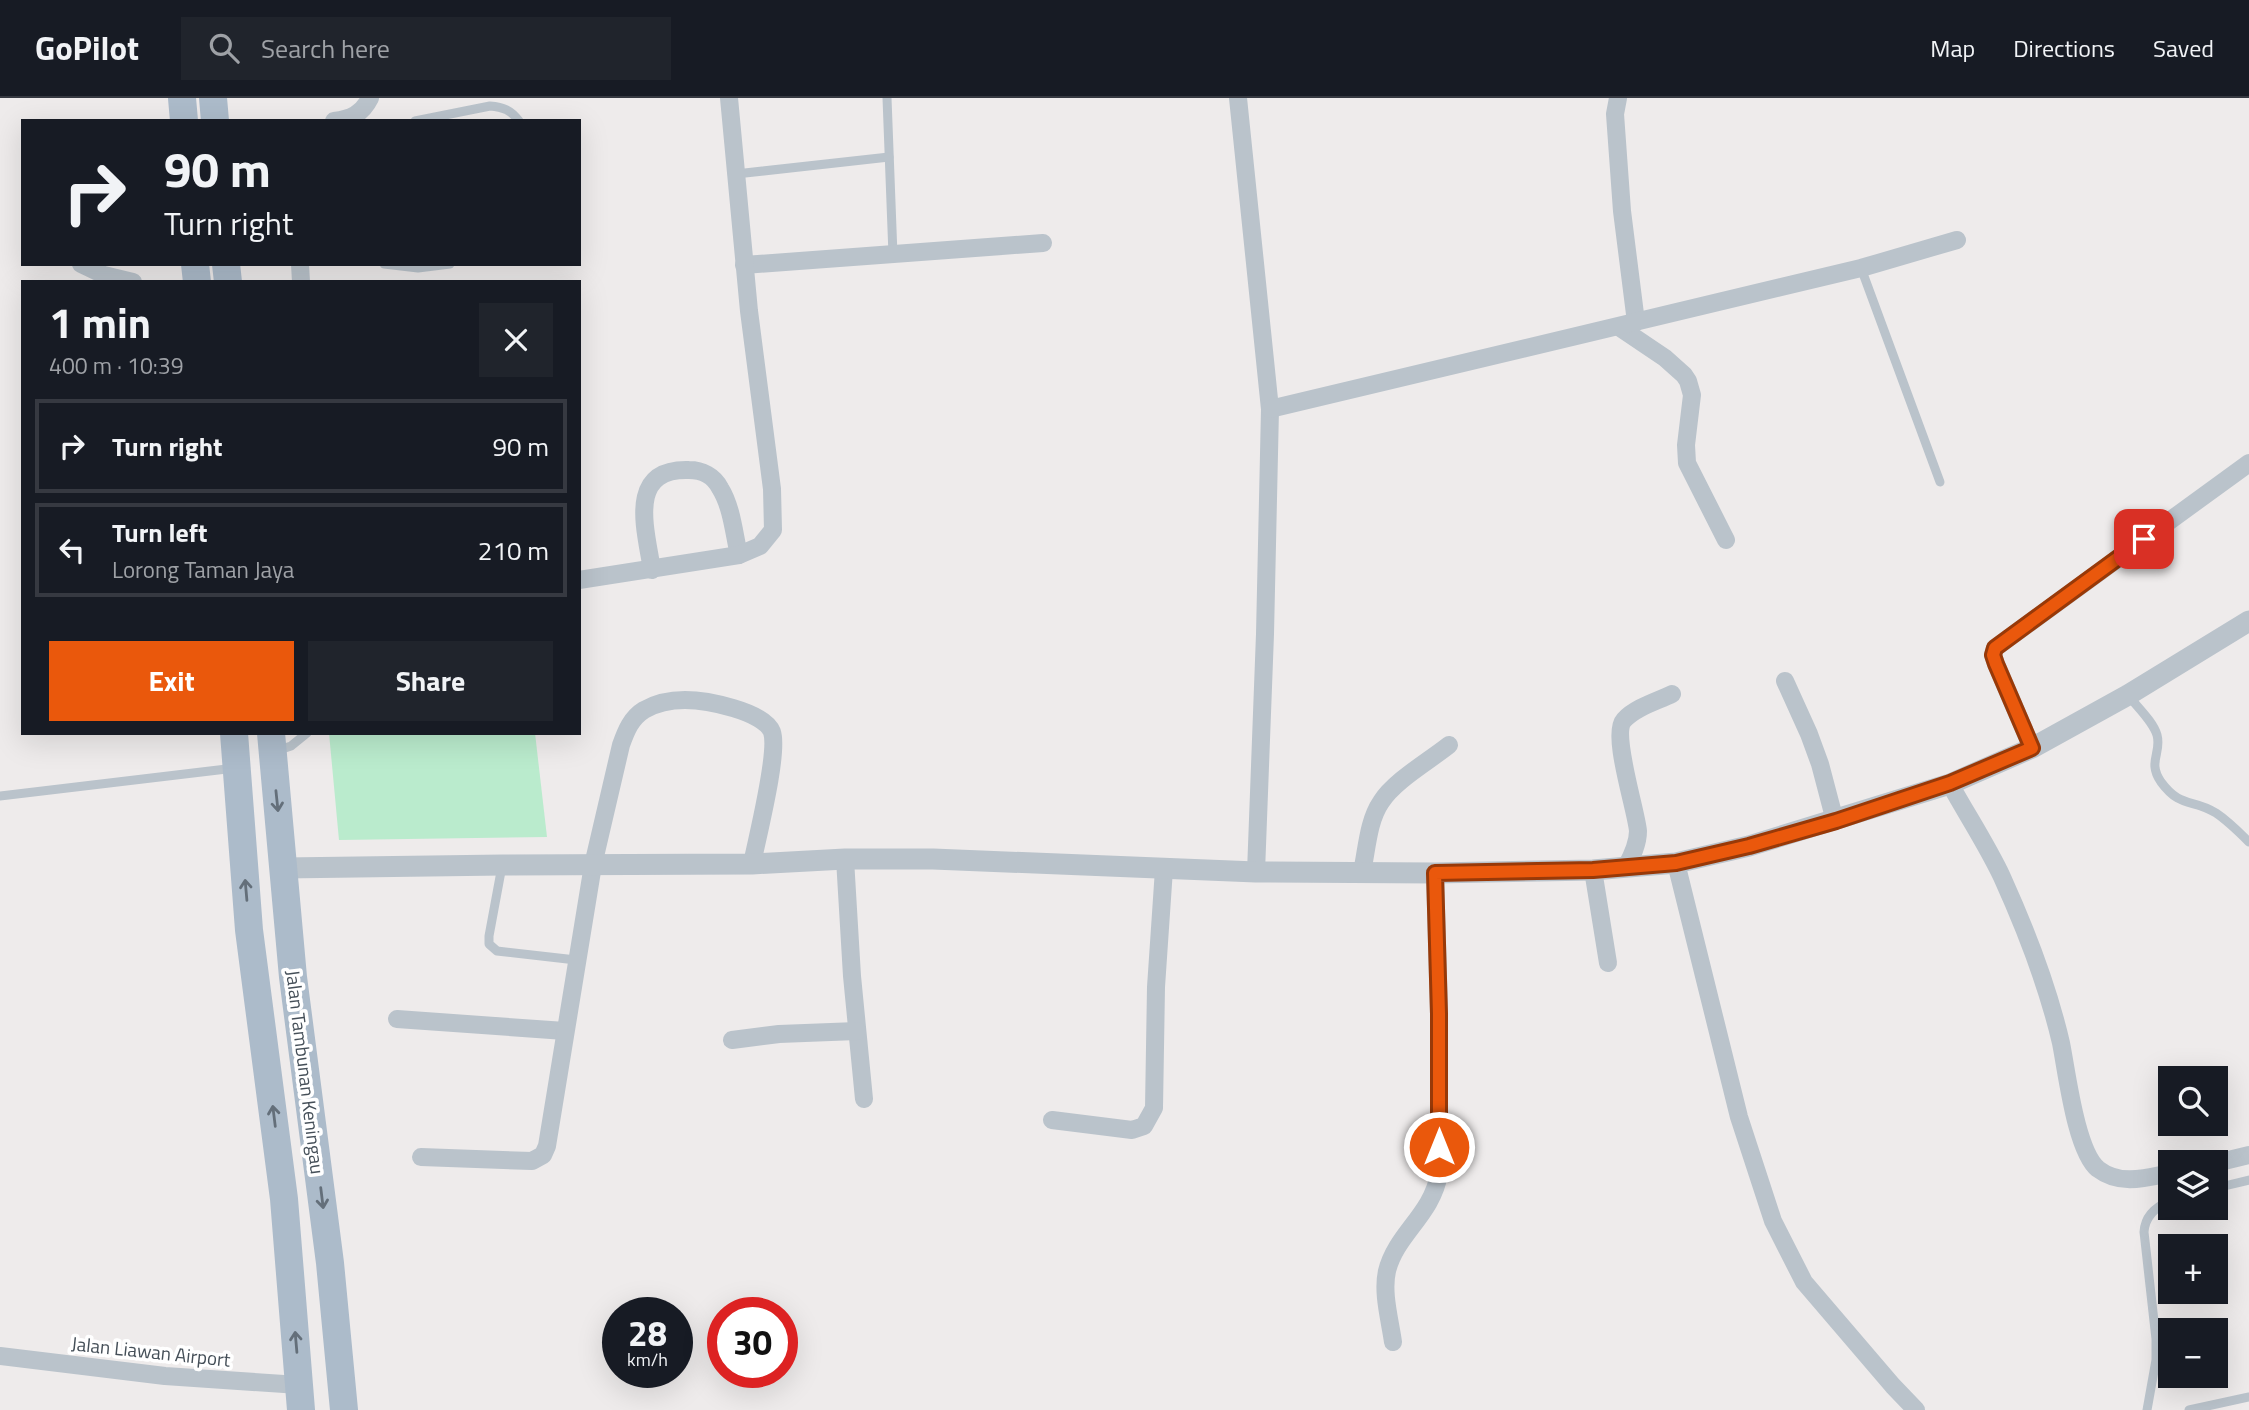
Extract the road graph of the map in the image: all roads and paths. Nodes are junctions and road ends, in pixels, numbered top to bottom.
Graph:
1 (182, 98) edge
2 (213, 98) edge
3 (370, 98) edge
4 (729, 98) edge
5 (887, 98) edge
6 (1238, 98) edge
7 (1618, 98) edge
8 (356, 118) edge
9 (184, 119) edge
10 (215, 119) edge
11 (425, 119) edge
12 (517, 119) edge
13 (889, 157) junction
14 (736, 174) junction
15 (1957, 240) dead end
16 (1043, 243) dead end
17 (893, 255) junction
18 (744, 265) junction
19 (85, 266) edge
20 (1861, 268) junction
21 (125, 280) edge
22 (1627, 324) junction
23 (1270, 409) junction
24 (2249, 463) edge
25 (1940, 482) dead end
26 (1726, 540) dead end
27 (739, 555) junction
28 (652, 570) junction
29 (581, 580) edge
30 (2249, 621) edge
31 (1785, 681) dead end
32 (1672, 694) dead end
33 (2128, 695) junction
34 (234, 735) edge
35 (305, 735) edge
36 (272, 743) edge
37 (1450, 746) dead end
38 (2032, 748) junction
39 (236, 768) junction
40 (1950, 783) junction
41 (0, 796) edge
42 (1836, 821) junction
43 (2249, 842) edge
44 (845, 859) junction
45 (1676, 863) junction
46 (503, 864) junction
47 (752, 864) junction
48 (593, 865) junction
49 (1626, 867) junction
50 (284, 868) junction
51 (1164, 869) junction
52 (1593, 870) junction
53 (1256, 872) junction
54 (1362, 872) junction
55 (1435, 873) junction
56 (576, 960) junction
57 (1608, 963) dead end
58 (397, 1019) dead end
59 (565, 1031) junction
60 (857, 1031) junction
61 (732, 1040) dead end
62 (864, 1099) dead end
63 (1052, 1120) dead end
64 (2249, 1155) edge
65 (421, 1157) dead end
66 (2228, 1160) edge
67 (2158, 1176) edge
68 (2249, 1180) edge
69 (2228, 1185) edge
70 (2158, 1207) edge
71 (1394, 1342) dead end
72 (0, 1356) edge
73 (300, 1397) edge
74 (2249, 1397) edge
75 (1907, 1407) edge
76 (344, 1410) edge
77 (2147, 1410) edge
78 (2189, 1410) edge

1 - 9 main road
2 - 10 main road
3 - 8 street
4 - 14 street
5 - 13 lane
6 - 23 street
7 - 22 street
11 - 12 lane
13 - 14 lane
13 - 17 lane
14 - 18 street
15 - 20 street
16 - 17 street
17 - 18 street
18 - 27 street
19 - 21 street
20 - 22 street
20 - 25 lane
22 - 23 street
22 - 26 street
23 - 53 street
24 - 38 street
27 - 28 street
27 - 28 street
28 - 29 street
30 - 33 street
31 - 42 street
32 - 49 street
33 - 38 street
33 - 43 lane
34 - 39 main road, Jalan Tambunan Keningau
35 - 36 lane
36 -> 50 main road, Jalan Tambunan Keningau
37 - 54 street
38 - 40 street
39 - 41 lane
73 -> 39 main road, Jalan Tambunan Keningau
40 - 42 street
40 - 67 street
42 - 45 street
44 - 47 street
44 - 51 street
44 - 60 street
45 - 49 street
45 - 75 street
46 - 48 street
46 - 50 street
46 - 56 lane
47 - 48 street
47 - 48 street
48 - 56 street
49 - 52 street
50 -> 76 main road, Jalan Tambunan Keningau
51 - 53 street
51 - 63 street
52 - 55 street
52 - 57 street
53 - 54 street
54 - 55 street
55 - 71 street
56 - 59 street
58 - 59 street
59 - 65 street
60 - 61 street
60 - 62 street
64 - 66 street
68 - 69 lane
70 - 77 lane
72 - 73 street, Jalan Liawan Airport
74 - 78 lane

